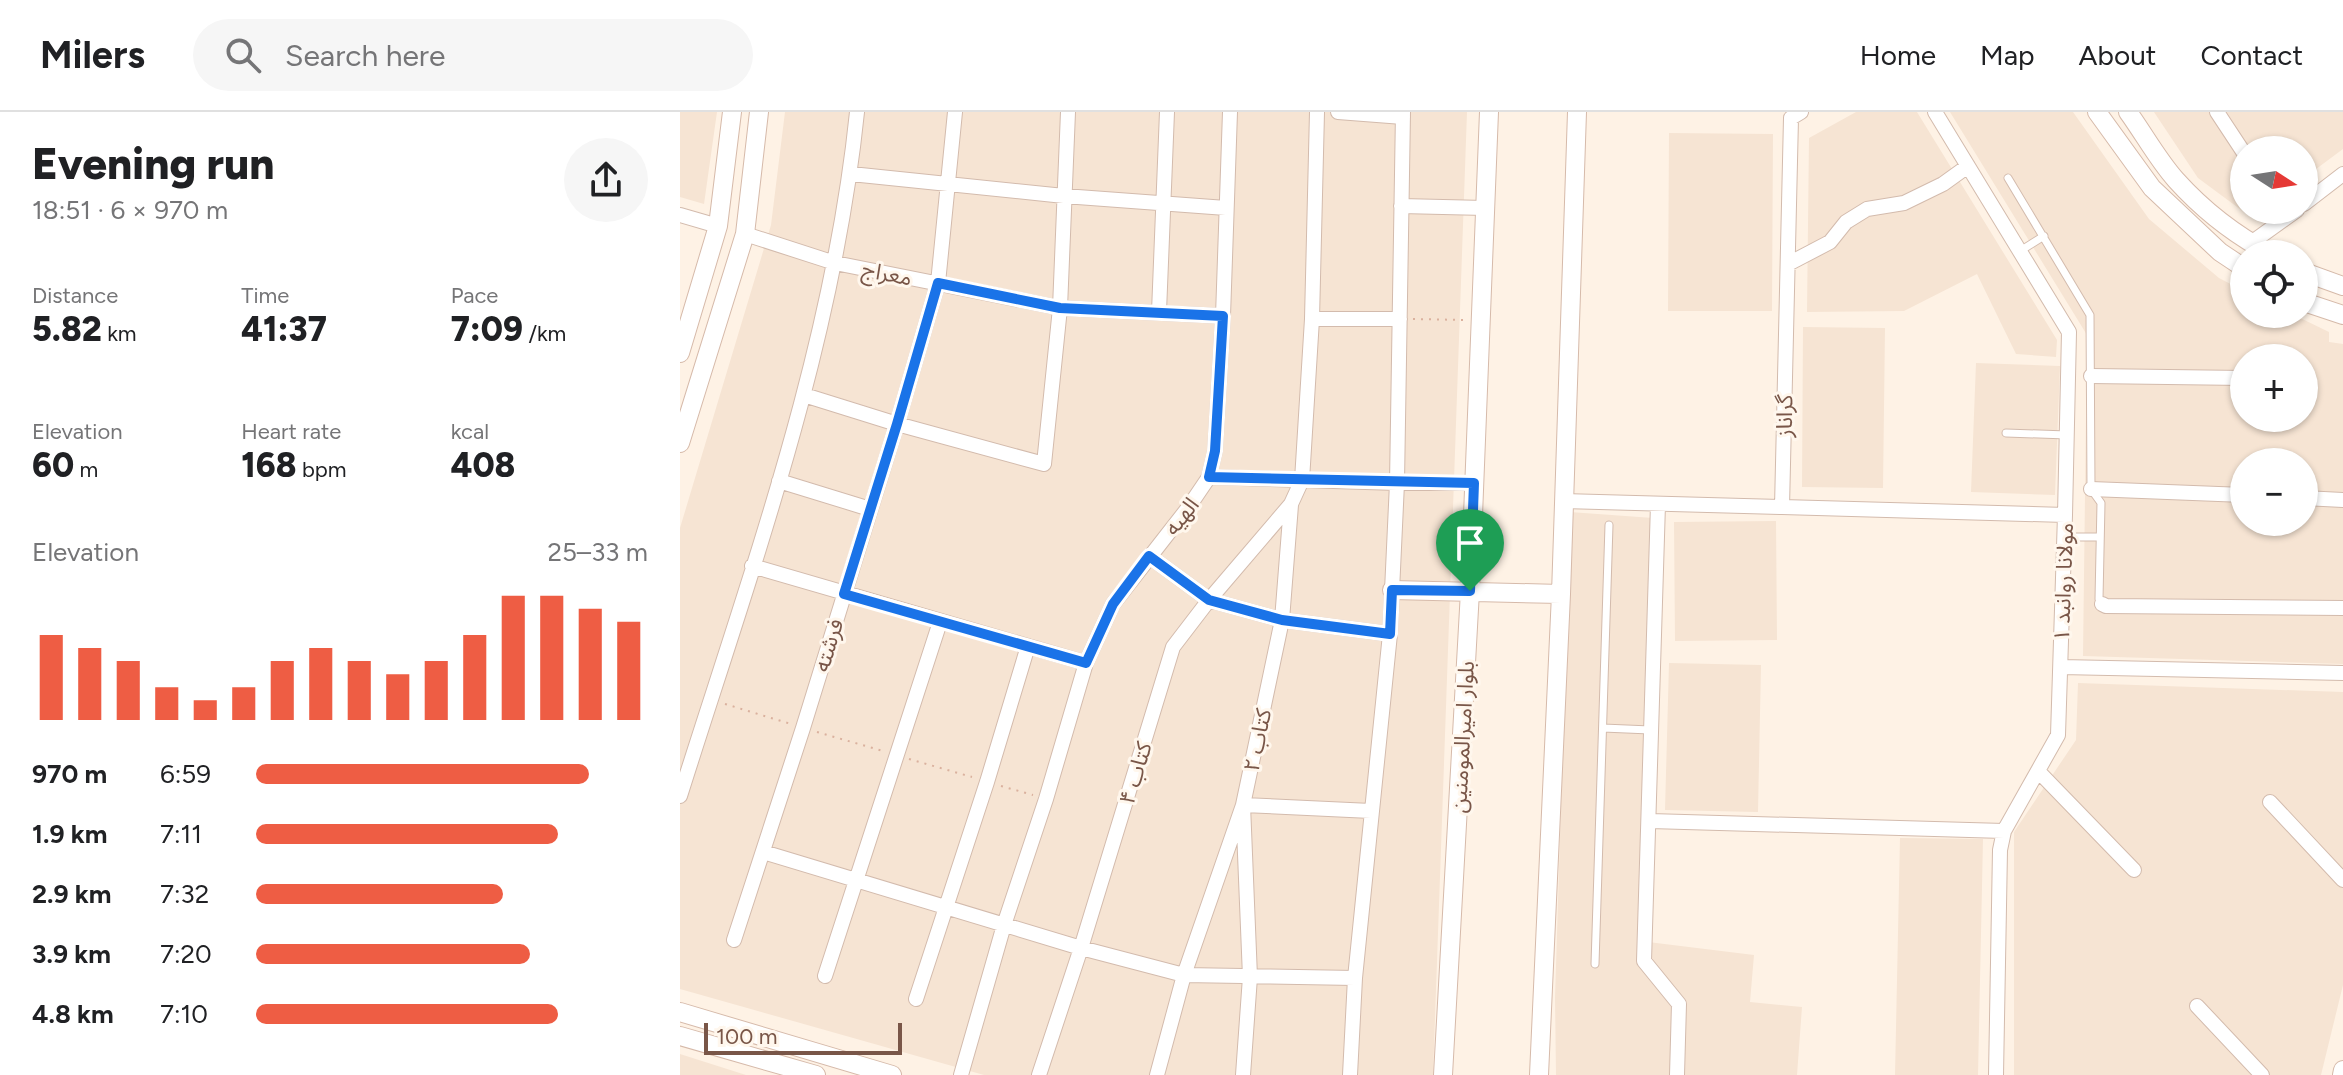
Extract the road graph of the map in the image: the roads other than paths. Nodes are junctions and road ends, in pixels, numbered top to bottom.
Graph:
1 (732, 112) edge
2 (759, 112) edge
3 (857, 112) edge
4 (955, 112) edge
5 (1068, 112) edge
6 (1167, 112) edge
7 (1230, 112) edge
8 (1317, 112) edge
9 (1338, 112) edge
10 (1489, 112) edge
11 (1577, 112) edge
12 (1935, 112) edge
13 (2097, 112) edge
14 (2128, 112) edge
15 (2217, 112) edge
16 (1403, 114) edge
17 (1793, 114) edge
18 (2233, 136) edge
19 (1968, 166) junction
20 (851, 174) junction
21 (2343, 174) edge
22 (2008, 178) dead end
23 (948, 184) junction
24 (2318, 193) edge
25 (1064, 196) junction
26 (1163, 203) junction
27 (1401, 206) junction
28 (1226, 208) junction
29 (1485, 208) junction
30 (680, 215) edge
31 (2274, 224) edge
32 (718, 226) junction
33 (745, 234) junction
34 (2044, 236) junction
35 (2246, 240) edge
36 (2255, 240) edge
37 (2020, 251) junction
38 (2230, 259) edge
39 (835, 263) junction
40 (1788, 264) junction
41 (2318, 277) edge
42 (938, 283) junction
43 (2343, 286) edge
44 (2318, 307) edge
45 (1060, 308) junction
46 (1159, 312) junction
47 (2343, 315) edge
48 (1223, 316) junction
49 (1312, 319) junction
50 (1400, 319) junction
51 (680, 353) edge
52 (2091, 376) junction
53 (2230, 378) edge
54 (804, 395) junction
55 (897, 424) junction
56 (2006, 433) dead end
57 (2067, 435) junction
58 (680, 443) edge
59 (1209, 477) junction
60 (1302, 480) junction
61 (779, 481) junction
62 (1397, 483) junction
63 (1474, 483) junction
64 (2091, 489) junction
65 (2230, 494) edge
66 (2318, 499) edge
67 (2343, 500) edge
68 (1563, 501) junction
69 (1291, 504) junction
70 (1658, 504) junction
71 (1782, 507) junction
72 (870, 509) junction
73 (2065, 515) junction
74 (1609, 525) dead end
75 (2065, 537) junction
76 (2100, 537) junction
77 (1149, 556) junction
78 (752, 566) junction
79 (1392, 590) junction
80 (1470, 591) junction
81 (844, 594) junction
82 (1561, 594) junction
83 (1209, 600) junction
84 (2102, 604) joint
85 (2343, 608) edge
86 (1282, 620) junction
87 (940, 622) junction
88 (1390, 634) junction
89 (1028, 646) junction
90 (1086, 663) junction
91 (2061, 667) junction
92 (2343, 673) edge
93 (1603, 728) junction
94 (1652, 730) junction
95 (2038, 771) junction
96 (680, 796) edge
97 (2270, 802) dead end
98 (1243, 805) junction
99 (1371, 811) junction
100 (1650, 821) junction
101 (2004, 831) junction
102 (763, 852) junction
103 (2134, 870) dead end
104 (2343, 880) edge
105 (856, 882) junction
106 (945, 907) junction
107 (1004, 925) junction
108 (734, 940) dead end
109 (1081, 948) junction
110 (1595, 964) dead end
111 (1184, 975) junction
112 (825, 976) dead end
113 (1250, 977) junction
114 (1355, 978) junction
115 (916, 999) dead end
116 (2197, 1006) dead end
117 (680, 1012) edge
118 (680, 1036) edge
119 (763, 1067) edge
120 (816, 1075) edge
121 (892, 1075) edge
122 (961, 1075) edge
123 (1039, 1075) edge
124 (1157, 1075) edge
125 (1243, 1075) edge
126 (1350, 1075) edge
127 (1443, 1075) edge
128 (1539, 1075) edge
129 (1677, 1075) edge
130 (1996, 1075) edge
131 (2262, 1075) edge

1 - 32 street
2 - 33 street
3 - 20 street
4 - 23 street, فرشته
5 - 25 street
6 - 26 street
7 - 28 street, الهیه
8 - 49 street
9 - 16 street
10 - 29 street, بلوار امیرالمومنین
11 - 68 street
12 - 19 street, مولانا روانبد ۱
13 - 38 street
14 - 35 street
15 - 18 street
16 - 27 street
17 - 40 street, گراناز
19 - 37 street, مولانا روانبد ۱
19 - 40 street
20 - 23 street
20 - 39 street
21 - 24 street
22 - 34 lane
23 - 25 street
23 - 42 street, فرشته
25 - 26 street
25 - 45 street
26 - 28 street
26 - 46 street
27 - 29 street
27 - 50 street
28 - 48 street, الهیه
29 - 63 street, بلوار امیرالمومنین
30 - 32 street
31 - 36 street
32 - 33 street
32 - 51 street
33 - 39 street, معراج
33 - 58 street
34 - 37 lane
34 - 52 lane
37 - 57 street, مولانا روانبد ۱
39 - 42 street, معراج
39 - 54 street
40 - 71 street, گراناز
41 - 43 street
42 - 45 street, معراج
42 - 55 street, فرشته
44 - 47 street
45 - 46 street, معراج
45 - 55 street
46 - 48 street, معراج
48 - 59 street, الهیه
49 - 50 street
49 - 60 street
50 - 62 street
52 - 53 street
52 - 64 lane
54 - 55 street
54 - 61 street
55 - 72 street, فرشته
56 - 57 lane
57 - 73 street, مولانا روانبد ۱
59 - 60 street
59 - 77 street, الهیه
60 - 62 street
60 - 69 street
61 - 72 street
61 - 78 street
62 - 63 street
62 - 79 street
63 - 80 street, بلوار امیرالمومنین
64 - 65 street
64 - 76 lane
66 - 67 street
68 - 70 street
68 - 82 street
69 - 83 street, کتاب ۴
69 - 86 street, کتاب ۲
70 - 71 street
70 - 94 street
71 - 73 street
72 - 81 street, فرشته
73 - 75 street, مولانا روانبد ۱
74 - 93 lane
75 - 76 lane
75 - 91 street, مولانا روانبد ۱
76 - 84 lane
77 - 83 street
77 - 90 street, الهیه
78 - 81 street
78 - 96 street
79 - 80 street
79 - 88 street
80 - 82 street
80 - 127 street, بلوار امیرالمومنین
81 - 87 street
81 - 102 street, فرشته
82 - 128 street
83 - 86 street
83 - 109 street, کتاب ۴
84 - 85 street
86 - 88 street
86 - 98 street, کتاب ۲
87 - 89 street
87 - 105 street
88 - 99 street
89 - 90 street
89 - 106 street
90 - 107 street, الهیه
91 - 92 street
91 - 95 street, مولانا روانبد ۱
93 - 94 lane
93 - 110 lane
94 - 100 street
95 - 101 street, مولانا روانبد ۱
95 - 103 street
97 - 104 street
98 - 99 street
98 - 111 street
98 - 113 street, کتاب ۲
99 - 114 street
100 - 101 street
100 - 129 street
101 - 130 street, مولانا روانبد ۱
102 - 105 street
102 - 108 street, فرشته
105 - 106 street
105 - 112 street
106 - 107 street
106 - 115 street
107 - 109 street
107 - 122 street, الهیه
109 - 111 street
109 - 123 street, کتاب ۴
111 - 113 street
111 - 124 street
113 - 114 street
113 - 125 street, کتاب ۲
114 - 126 street
116 - 131 street
117 - 121 street
118 - 119 street
119 - 120 street

